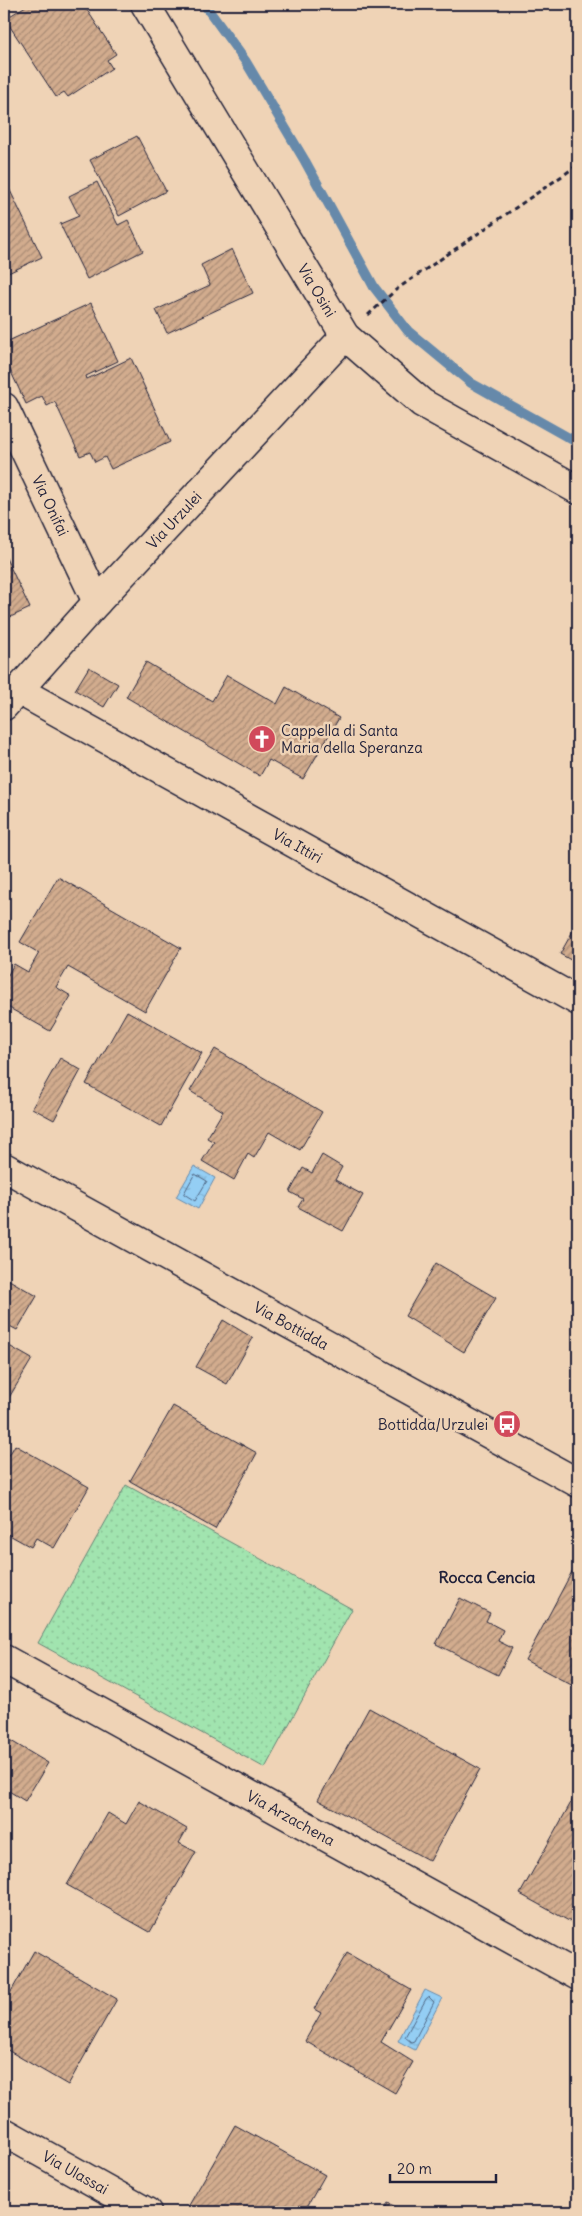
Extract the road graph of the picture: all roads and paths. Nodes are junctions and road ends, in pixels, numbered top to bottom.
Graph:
1 (145, 4) edge
2 (578, 165) edge
3 (376, 308) dead end
4 (346, 336) junction
5 (4, 407) edge
6 (578, 490) edge
7 (97, 602) junction
8 (11, 698) edge
9 (578, 1001) edge
10 (4, 1166) edge
11 (578, 1483) edge
12 (4, 1659) edge
13 (578, 1976) edge
14 (4, 2132) edge
15 (147, 2212) edge

1 - 4 street, Via Osini
2 - 3 path
4 - 6 street, Via Osini
4 - 7 street, Via Urzulei
5 - 7 street, Via Onifai
7 - 8 street, Via Urzulei
8 - 9 street, Via Ittiri
10 - 11 street, Via Bottidda
12 - 13 street, Via Arzachena
14 - 15 street, Via Ulassai

